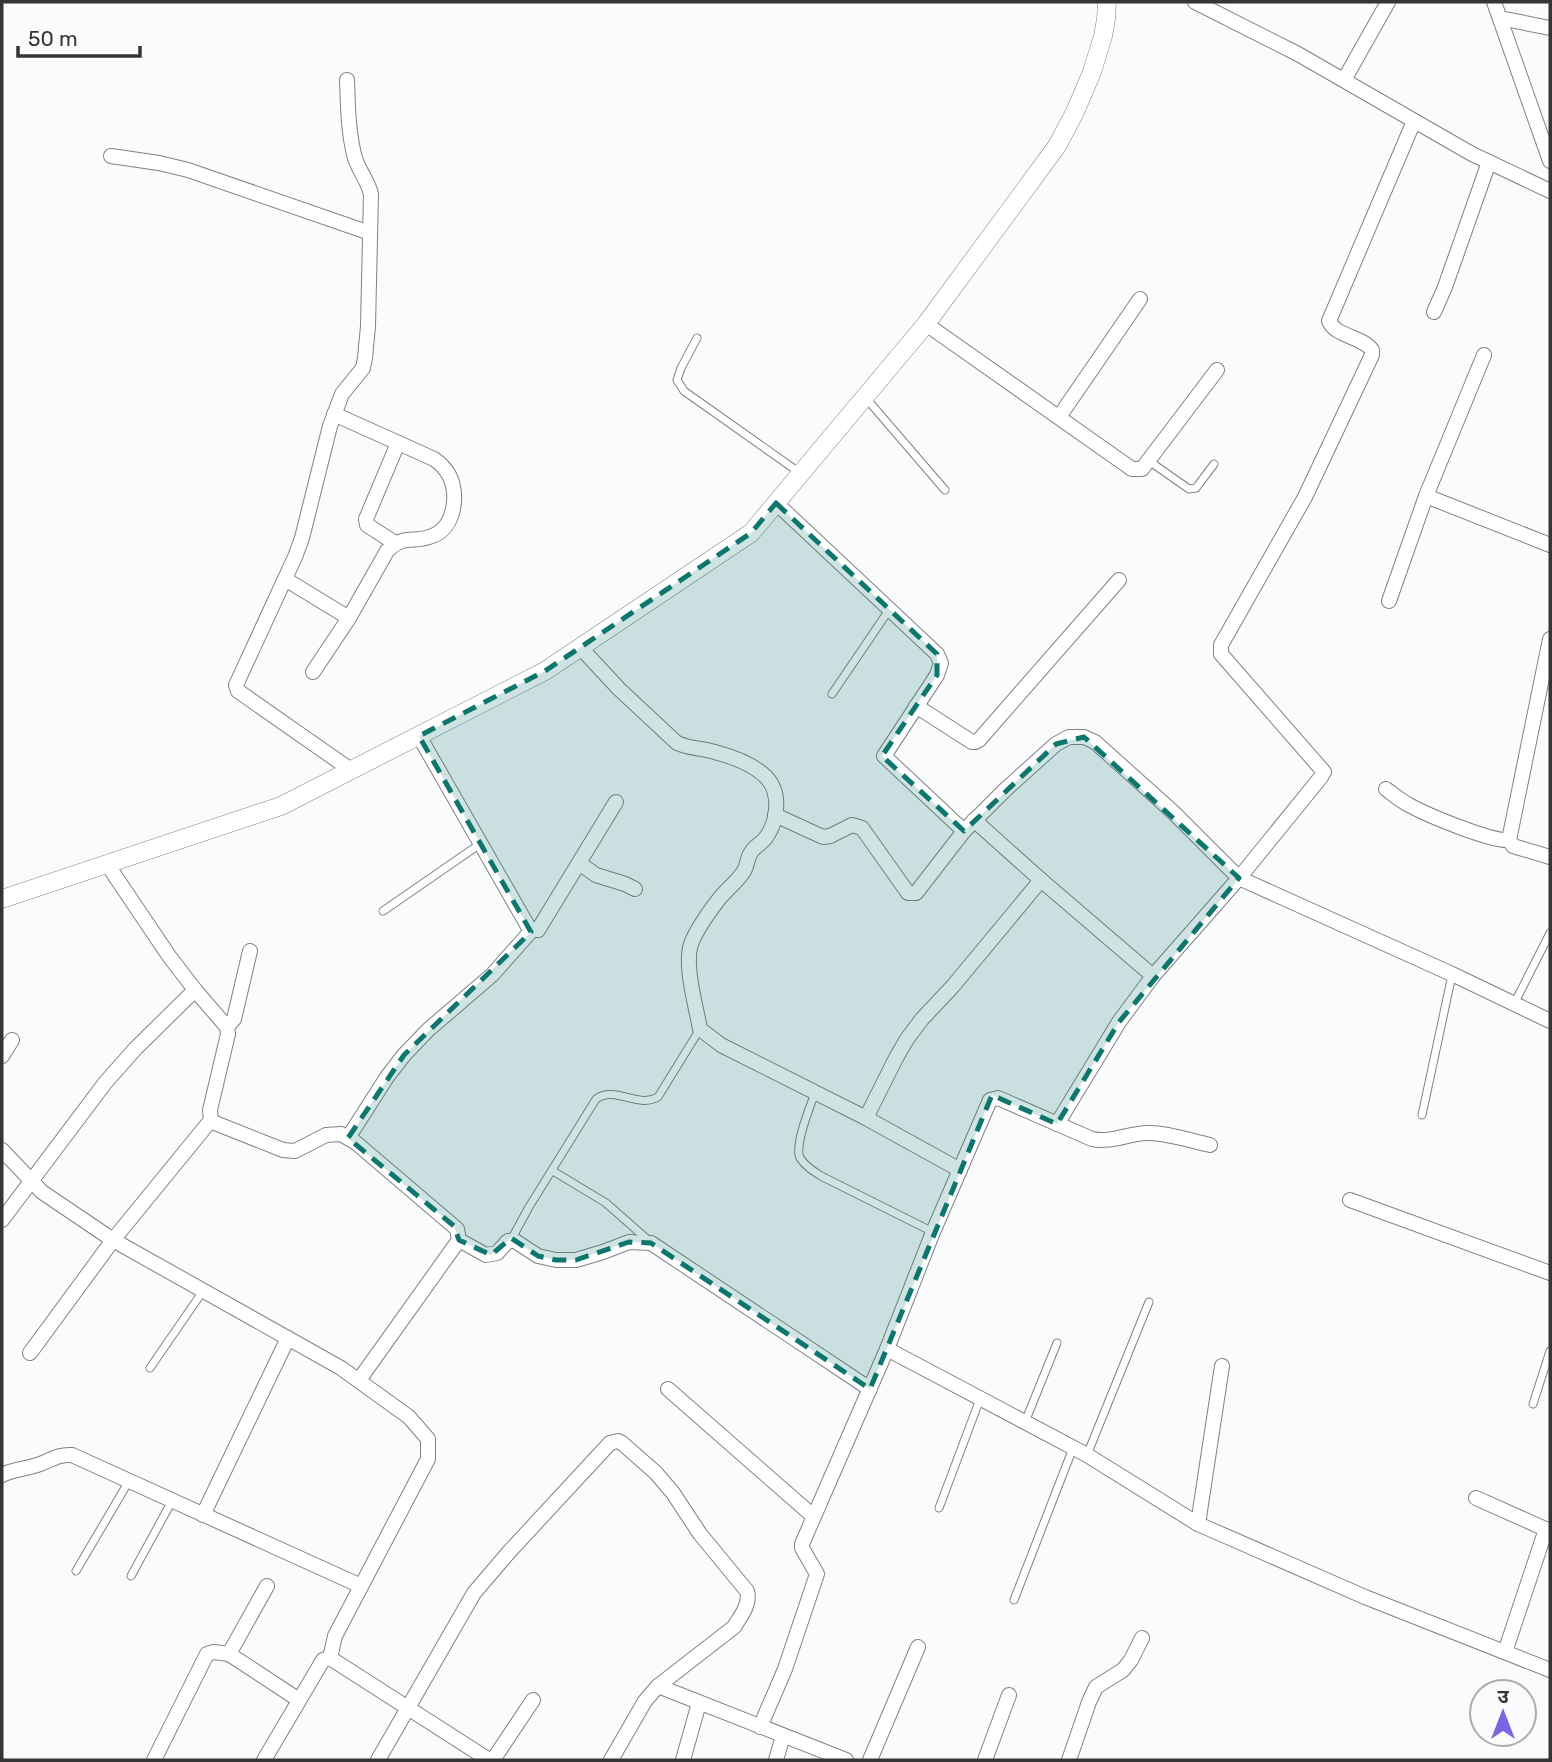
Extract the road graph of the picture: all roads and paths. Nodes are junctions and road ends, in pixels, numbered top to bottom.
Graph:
1 (1107, 2) edge
2 (1195, 2) edge
3 (1388, 2) edge
4 (1494, 2) edge
5 (1500, 18) junction
6 (1550, 28) edge
7 (347, 80) dead end
8 (1344, 80) junction
9 (1414, 121) junction
10 (111, 156) dead end
11 (1550, 161) edge
12 (1489, 162) junction
13 (1550, 191) edge
14 (370, 233) junction
15 (1140, 299) dead end
16 (1434, 312) dead end
17 (926, 324) junction
18 (697, 338) dead end
19 (1484, 355) dead end
20 (1217, 370) dead end
21 (865, 396) junction
22 (334, 414) junction
23 (1059, 417) junction
24 (398, 443) junction
25 (1149, 460) junction
26 (1214, 464) dead end
27 (800, 474) junction
28 (945, 490) dead end
29 (1426, 496) junction
30 (776, 503) junction
31 (396, 543) junction
32 (1550, 545) edge
33 (285, 579) junction
34 (1119, 580) dead end
35 (1389, 601) dead end
36 (889, 609) junction
37 (349, 618) junction
38 (1550, 639) edge
39 (580, 647) junction
40 (313, 672) dead end
41 (832, 694) dead end
42 (916, 706) junction
43 (419, 736) junction
44 (351, 771) junction
45 (1386, 789) dead end
46 (616, 802) dead end
47 (775, 815) junction
48 (974, 820) junction
49 (964, 831) junction
50 (1509, 840) junction
51 (481, 844) junction
52 (1550, 857) edge
53 (579, 863) junction
54 (107, 864) junction
55 (1239, 878) junction
56 (1041, 880) junction
57 (635, 889) dead end
58 (2, 899) edge
59 (383, 911) dead end
60 (532, 930) junction
61 (1550, 933) edge
62 (250, 951) dead end
63 (1452, 974) junction
64 (1153, 976) junction
65 (195, 990) junction
66 (1514, 1004) junction
67 (1550, 1021) edge
68 (227, 1027) junction
69 (700, 1029) junction
70 (12, 1040) dead end
71 (2, 1056) edge
72 (815, 1093) junction
73 (1422, 1115) dead end
74 (866, 1118) junction
75 (211, 1119) junction
76 (1057, 1124) junction
77 (348, 1138) junction
78 (1210, 1145) dead end
79 (2, 1150) edge
80 (960, 1170) junction
81 (553, 1171) junction
82 (31, 1180) junction
83 (1350, 1200) dead end
84 (2, 1220) edge
85 (933, 1232) junction
86 (113, 1240) junction
87 (459, 1240) junction
88 (511, 1241) junction
89 (651, 1243) junction
90 (1550, 1273) edge
91 (204, 1291) junction
92 (1149, 1302) dead end
93 (288, 1338) junction
94 (1057, 1343) dead end
95 (887, 1349) junction
96 (1550, 1351) edge
97 (30, 1353) dead end
98 (1222, 1366) dead end
99 (150, 1368) dead end
100 (359, 1380) junction
101 (870, 1388) junction
102 (668, 1389) dead end
103 (980, 1398) junction
104 (1533, 1404) dead end
105 (1025, 1422) junction
106 (1073, 1448) junction
107 (1087, 1455) junction
108 (2, 1475) edge
109 (129, 1480) junction
110 (1476, 1498) dead end
111 (172, 1500) junction
112 (939, 1508) dead end
113 (204, 1515) junction
114 (813, 1516) junction
115 (1198, 1524) junction
116 (1548, 1530) edge
117 (76, 1571) dead end
118 (131, 1576) dead end
119 (267, 1586) dead end
120 (361, 1586) junction
121 (1014, 1600) dead end
122 (1142, 1638) dead end
123 (918, 1647) dead end
124 (1505, 1652) junction
125 (229, 1654) junction
126 (330, 1658) junction
127 (1550, 1670) edge
128 (658, 1686) junction
129 (1009, 1695) dead end
130 (299, 1700) junction
131 (533, 1700) dead end
132 (699, 1703) junction
133 (408, 1708) junction
134 (760, 1727) junction
135 (783, 1736) junction
136 (154, 1760) edge
137 (264, 1760) edge
138 (378, 1760) edge
139 (491, 1760) edge
140 (611, 1760) edge
141 (683, 1760) edge
142 (776, 1760) edge
143 (846, 1760) edge
144 (870, 1760) edge
145 (985, 1760) edge
146 (1069, 1760) edge

1 - 17 street
2 - 8 street
3 - 8 street
4 - 5 street
5 - 6 street
5 - 11 street
7 - 14 street
8 - 9 street
9 - 12 street
9 - 55 street
10 - 14 street
12 - 13 street
12 - 16 street
14 - 22 street
15 - 23 street
17 - 21 street
17 - 23 street
18 - 27 lane
19 - 29 street
20 - 25 street
21 - 27 street
21 - 28 lane
22 - 24 street
22 - 33 street
23 - 25 street
24 - 31 street
24 - 31 street
25 - 26 lane
27 - 30 street
29 - 32 street
29 - 35 street
30 - 36 street
30 - 39 street
31 - 37 street
33 - 37 street
33 - 44 street
34 - 42 street
36 - 41 lane
36 - 42 street
37 - 40 street
38 - 50 street
39 - 43 street
39 - 47 street
42 - 49 street
43 - 44 street
43 - 51 street
44 - 54 street
45 - 50 street
46 - 53 street
47 - 49 street
47 - 69 street
48 - 49 street
48 - 55 street
48 - 56 street
50 - 52 street
51 - 59 lane
51 - 60 street
53 - 57 street
53 - 60 street
54 - 58 street
54 - 65 street
55 - 63 street
55 - 64 street
56 - 64 street
56 - 74 street
60 - 77 street
61 - 66 lane
62 - 68 street
63 - 66 street
63 - 73 lane
64 - 76 street
65 - 68 street
65 - 82 street
66 - 67 street
68 - 75 street
69 - 72 street
69 - 81 lane
70 - 71 street
72 - 74 street
72 - 85 lane
74 - 80 street
75 - 77 street
75 - 86 street
76 - 78 street
76 - 80 street
77 - 87 street
79 - 82 street
80 - 85 street
81 - 88 lane
81 - 89 lane
82 - 84 street
82 - 86 street
83 - 90 street
85 - 95 street
86 - 91 street
86 - 97 street
87 - 88 street
87 - 100 street
88 - 89 street
89 - 101 street
91 - 93 street
91 - 99 lane
92 - 107 lane
93 - 100 street
93 - 113 street
94 - 105 lane
95 - 101 street
95 - 103 street
96 - 104 lane
98 - 115 street
100 - 120 street
101 - 114 street
102 - 114 street
103 - 105 street
103 - 112 lane
105 - 106 street
106 - 107 street
106 - 121 lane
107 - 115 street
108 - 109 street
109 - 111 street
109 - 117 lane
110 - 116 street
111 - 113 street
111 - 118 lane
113 - 120 street
114 - 134 street
115 - 124 street
116 - 124 street
119 - 125 street
120 - 126 street
122 - 146 street
123 - 144 street
124 - 127 street
125 - 130 street
125 - 136 street
126 - 130 street
126 - 133 street
128 - 132 street
128 - 133 street
128 - 140 street
129 - 145 street
130 - 137 street
131 - 139 street
132 - 134 street
132 - 141 street
133 - 138 street
133 - 139 street
134 - 135 street
135 - 142 street
135 - 143 street

